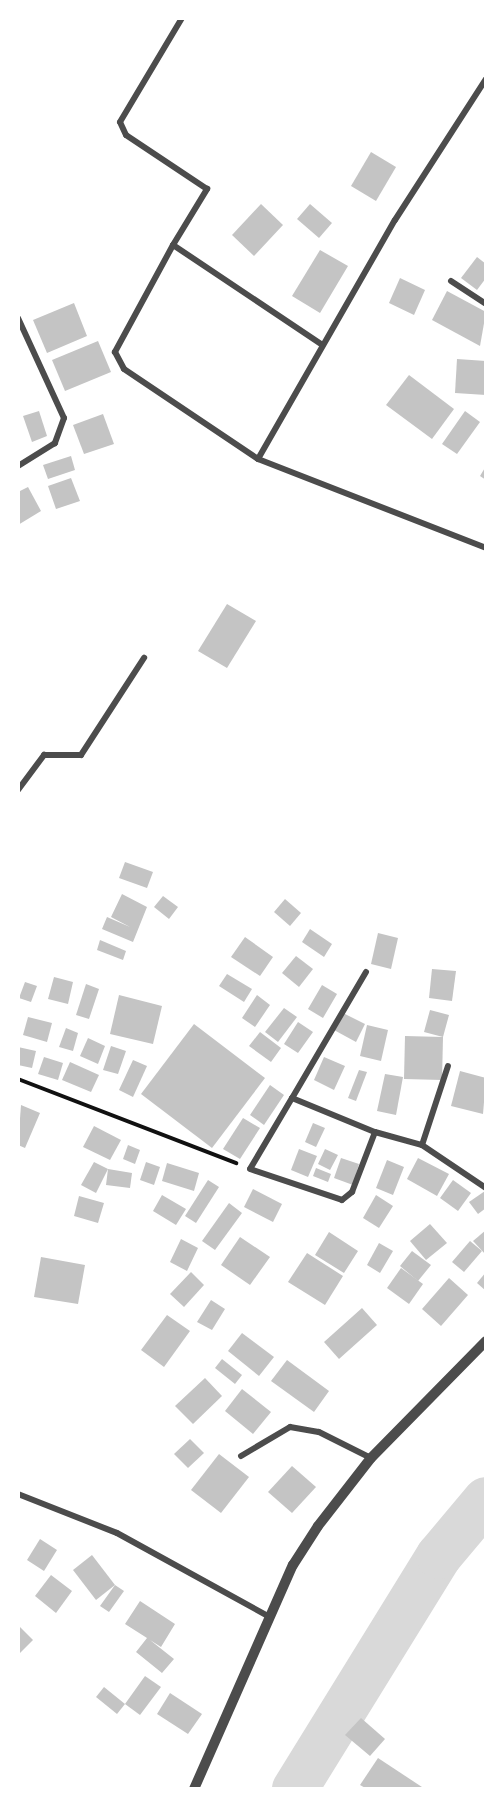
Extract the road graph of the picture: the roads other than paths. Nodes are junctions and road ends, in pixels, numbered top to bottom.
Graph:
1 (182, 18) edge
2 (486, 79) edge
3 (173, 245) junction
4 (451, 281) dead end
5 (486, 304) edge
6 (18, 318) edge
7 (321, 344) junction
8 (258, 459) junction
9 (18, 466) edge
10 (486, 548) edge
11 (144, 658) dead end
12 (18, 790) edge
13 (366, 972) dead end
14 (448, 1066) dead end
15 (292, 1098) junction
16 (375, 1132) junction
17 (422, 1145) junction
18 (486, 1188) edge
19 (486, 1341) edge
20 (241, 1456) dead end
21 (371, 1458) junction
22 (18, 1494) edge
23 (270, 1617) junction
24 (194, 1789) edge

1 - 3 street
2 - 7 street
3 - 7 street
3 - 8 street
4 - 5 street
6 - 9 street
7 - 8 street
8 - 10 street
11 - 12 street
13 - 15 street
14 - 17 street
15 - 16 street
15 - 16 street
16 - 17 street
17 - 18 street
19 - 21 street
20 - 21 street
21 - 23 street
22 - 23 street
23 - 24 street

